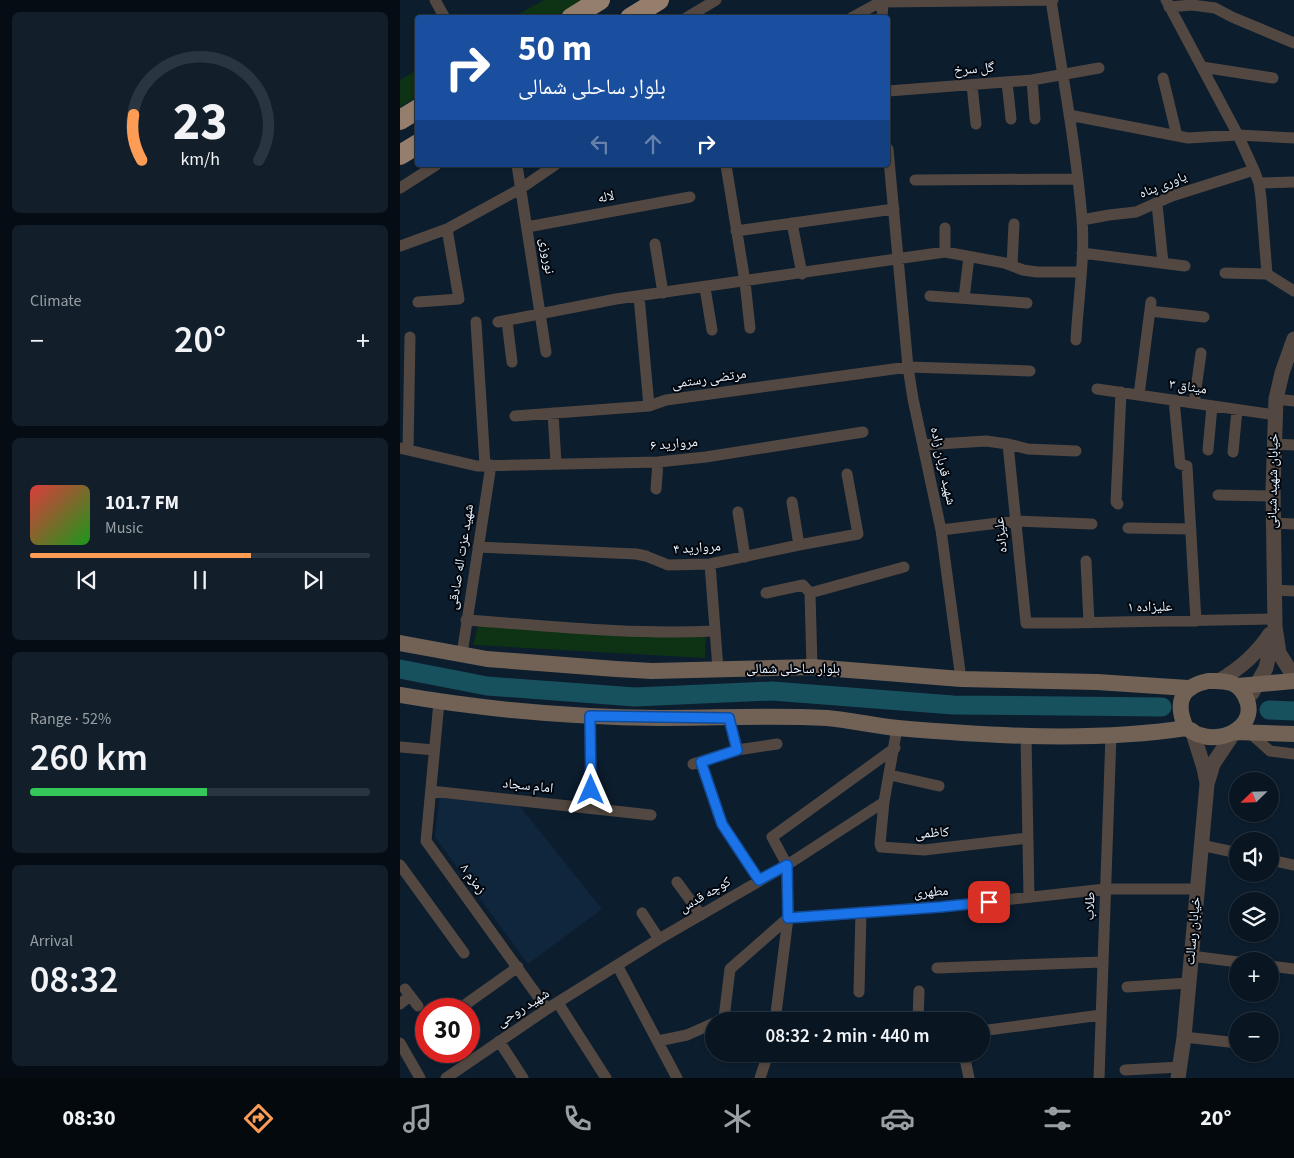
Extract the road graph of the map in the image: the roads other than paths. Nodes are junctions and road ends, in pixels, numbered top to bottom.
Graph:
1 (435, 0) edge
2 (600, 0) edge
3 (659, 0) edge
4 (1008, 0) edge
5 (1052, 0) edge
6 (884, 1) edge
7 (709, 2) edge
8 (1167, 3) edge
9 (443, 15) edge
10 (576, 15) edge
11 (635, 15) edge
12 (690, 15) edge
13 (857, 15) edge
14 (882, 15) edge
15 (1294, 43) edge
16 (1099, 68) dead end
17 (1202, 68) junction
18 (1062, 75) junction
19 (1163, 78) dead end
20 (1273, 78) dead end
21 (1032, 80) junction
22 (1007, 82) junction
23 (972, 84) junction
24 (890, 91) edge
25 (415, 111) edge
26 (1069, 115) junction
27 (1011, 119) dead end
28 (1035, 119) dead end
29 (400, 120) edge
30 (976, 124) dead end
31 (1238, 135) junction
32 (1177, 136) junction
33 (1294, 138) edge
34 (415, 146) edge
35 (400, 155) edge
36 (433, 167) edge
37 (517, 167) edge
38 (553, 167) edge
39 (726, 167) edge
40 (890, 167) edge
41 (1254, 170) junction
42 (1077, 179) junction
43 (915, 180) dead end
44 (1294, 182) edge
45 (1259, 183) junction
46 (400, 188) edge
47 (520, 189) junction
48 (690, 197) dead end
49 (1157, 204) junction
50 (894, 209) junction
51 (1082, 220) junction
52 (792, 223) junction
53 (1014, 224) dead end
54 (527, 227) junction
55 (447, 228) junction
56 (945, 228) dead end
57 (736, 231) junction
58 (655, 244) dead end
59 (400, 246) edge
60 (945, 252) junction
61 (1082, 253) junction
62 (969, 257) junction
63 (899, 259) junction
64 (1163, 264) junction
65 (1012, 266) junction
66 (1185, 266) dead end
67 (1080, 272) junction
68 (1225, 273) dead end
69 (802, 274) junction
70 (1267, 274) junction
71 (744, 282) junction
72 (705, 288) junction
73 (1294, 291) edge
74 (663, 293) junction
75 (638, 296) junction
76 (930, 296) dead end
77 (964, 298) junction
78 (418, 302) dead end
79 (1027, 303) dead end
80 (542, 314) junction
81 (1204, 317) dead end
82 (476, 322) dead end
83 (750, 328) dead end
84 (712, 330) dead end
85 (410, 337) dead end
86 (1294, 339) edge
87 (1076, 340) dead end
88 (546, 352) dead end
89 (1201, 353) dead end
90 (512, 362) dead end
91 (908, 367) junction
92 (405, 371) edge
93 (1030, 371) dead end
94 (1097, 389) dead end
95 (1121, 392) junction
96 (1139, 395) junction
97 (1276, 399) junction
98 (1174, 400) junction
99 (1294, 401) edge
100 (1194, 403) junction
101 (649, 406) junction
102 (1212, 406) junction
103 (1237, 410) junction
104 (553, 414) junction
105 (1275, 415) junction
106 (514, 416) dead end
107 (863, 432) dead end
108 (1008, 444) junction
109 (1274, 444) junction
110 (1294, 445) edge
111 (923, 446) junction
112 (404, 449) edge
113 (1208, 450) dead end
114 (1076, 451) dead end
115 (1234, 452) dead end
116 (658, 462) junction
117 (556, 463) junction
118 (488, 465) junction
119 (847, 474) dead end
120 (656, 489) dead end
121 (1218, 495) dead end
122 (1273, 496) junction
123 (792, 502) dead end
124 (1118, 504) dead end
125 (738, 512) dead end
126 (1015, 522) junction
127 (1273, 523) junction
128 (1092, 524) dead end
129 (1294, 524) edge
130 (1128, 528) dead end
131 (1191, 529) junction
132 (941, 530) junction
133 (799, 545) junction
134 (478, 547) junction
135 (745, 557) junction
136 (1086, 562) dead end
137 (710, 564) junction
138 (904, 567) dead end
139 (1274, 590) junction
140 (1294, 591) edge
141 (766, 593) dead end
142 (810, 593) junction
143 (466, 620) junction
144 (1026, 622) joint
145 (1196, 622) junction
146 (1089, 623) junction
147 (1275, 623) junction
148 (715, 631) junction
149 (400, 643) edge
150 (462, 654) junction
151 (812, 667) junction
152 (718, 669) junction
153 (1294, 674) edge
154 (961, 679) junction
155 (1219, 681) junction
156 (1294, 681) edge
157 (1258, 683) junction
158 (1237, 686) junction
159 (1188, 688) junction
160 (400, 694) edge
161 (1248, 701) junction
162 (438, 702) junction
163 (590, 716) junction
164 (729, 718) junction
165 (897, 728) junction
166 (1189, 729) junction
167 (1239, 733) junction
168 (1294, 734) edge
169 (1111, 735) junction
170 (1026, 736) junction
171 (777, 744) dead end
172 (400, 747) edge
173 (895, 748) junction
174 (434, 750) junction
175 (737, 750) junction
176 (1294, 754) edge
177 (890, 775) junction
178 (1207, 784) junction
179 (939, 786) dead end
180 (431, 791) junction
181 (884, 802) junction
182 (591, 808) junction
183 (651, 815) dead end
184 (1028, 838) junction
185 (1200, 846) junction
186 (1229, 851) edge
187 (1279, 862) edge
188 (400, 865) edge
189 (787, 865) junction
190 (1294, 865) edge
191 (759, 880) junction
192 (677, 882) dead end
193 (1105, 889) junction
194 (1197, 890) junction
195 (1029, 897) junction
196 (860, 912) junction
197 (642, 913) dead end
198 (701, 914) junction
199 (788, 918) junction
200 (659, 939) junction
201 (464, 953) dead end
202 (1191, 956) junction
203 (1229, 961) edge
204 (1102, 962) junction
205 (617, 965) junction
206 (518, 966) junction
207 (1279, 967) edge
208 (937, 968) dead end
209 (1294, 969) edge
210 (1188, 983) junction
211 (1127, 987) dead end
212 (919, 991) dead end
213 (859, 992) dead end
214 (474, 998) edge
215 (415, 1002) edge
216 (558, 1003) junction
217 (400, 1004) edge
218 (547, 1009) junction
219 (720, 1012) edge
220 (776, 1012) edge
221 (918, 1012) edge
222 (1100, 1015) junction
223 (705, 1027) edge
224 (990, 1030) edge
225 (1184, 1037) junction
226 (498, 1041) junction
227 (658, 1041) junction
228 (1229, 1042) edge
229 (400, 1043) edge
230 (403, 1058) edge
231 (765, 1062) edge
232 (966, 1062) edge
233 (1126, 1070) dead end
234 (1179, 1073) edge
235 (420, 1078) edge
236 (446, 1078) edge
237 (523, 1078) edge
238 (606, 1078) edge
239 (678, 1078) edge
240 (760, 1078) edge
241 (969, 1078) edge
242 (1099, 1078) edge

1 - 9 street
2 - 10 highway
3 - 11 highway
4 - 5 street
4 - 6 street
5 - 18 street
6 - 13 street
6 - 14 street
7 - 12 street
8 - 15 street
8 - 17 street
16 - 18 street, گل سرخ
17 - 20 street
17 - 31 street
18 - 21 street, گل سرخ
18 - 26 street
19 - 32 street
21 - 22 street, گل سرخ
21 - 28 street
22 - 23 street, گل سرخ
22 - 27 street
23 - 24 street, گل سرخ
23 - 30 street
25 - 29 highway
26 - 32 street
26 - 42 street
31 - 32 street
31 - 33 street
31 - 41 street
34 - 35 highway
36 - 46 street
37 - 47 street, نوروزی
38 - 47 street
39 - 57 street
40 - 50 street, شهید قربان زاده
41 - 45 street
41 - 49 street, یاوری پناه
42 - 43 street
42 - 51 street
44 - 45 street
45 - 70 street
47 - 54 street, نوروزی
47 - 55 street
48 - 54 street, لاله
49 - 51 street, یاوری پناه
49 - 64 street
50 - 52 street
50 - 63 street, شهید قربان زاده
51 - 61 street
52 - 57 street
52 - 69 street
53 - 65 street
54 - 80 street, نوروزی
55 - 59 street
55 - 78 street
56 - 60 street
57 - 71 street
58 - 74 street
60 - 62 street
60 - 63 street
61 - 64 street
61 - 67 street
62 - 65 street
62 - 77 street
63 - 69 street
63 - 91 street, شهید قربان زاده
64 - 66 street
65 - 67 street
67 - 87 street
68 - 70 street
69 - 71 street
70 - 73 street
71 - 72 street
71 - 83 street
72 - 74 street
72 - 84 street
74 - 75 street
75 - 80 street
75 - 101 street
76 - 77 street
77 - 79 street
80 - 88 street, نوروزی
80 - 90 street
81 - 96 street
82 - 118 street, شهید عزت اله صادقی
85 - 92 street
86 - 97 street, خیابان شهید شبانی
89 - 100 street
91 - 93 street, مرتضی رستمی
91 - 101 street, مرتضی رستمی
91 - 111 street, شهید قربان زاده
92 - 112 street
94 - 95 street, میثاق ۳
95 - 96 street, میثاق ۳
95 - 124 street
96 - 98 street, میثاق ۳
97 - 99 street
97 - 105 street, خیابان شهید شبانی
98 - 100 street, میثاق ۳
98 - 131 street
100 - 102 street, میثاق ۳
101 - 104 street, مرتضی رستمی
102 - 103 street, میثاق ۳
102 - 113 street
103 - 105 street, میثاق ۳
103 - 115 street
104 - 106 street, مرتضی رستمی
104 - 117 street
105 - 109 street, خیابان شهید شبانی
107 - 116 street, مروارید ۶
108 - 111 street
108 - 114 street
108 - 126 street, علیزاده
109 - 110 street
109 - 122 street, خیابان شهید شبانی
111 - 132 street, شهید قربان زاده
112 - 118 street, مروارید ۶
116 - 117 street, مروارید ۶
116 - 120 street
117 - 118 street, مروارید ۶
118 - 134 street, شهید عزت اله صادقی
119 - 133 street, مروارید ۴
121 - 122 street
122 - 127 street, خیابان شهید شبانی
123 - 133 street
125 - 135 street
126 - 128 street
126 - 132 street
126 - 144 street, علیزاده
127 - 129 street
127 - 139 street, خیابان شهید شبانی
130 - 131 street
131 - 145 street
132 - 154 street, شهید قربان زاده
133 - 135 street, مروارید ۴
134 - 137 street, مروارید ۴
134 - 143 street, شهید عزت اله صادقی
135 - 137 street, مروارید ۴
136 - 146 street
137 - 148 street
138 - 142 street
139 - 140 street
139 - 147 street, خیابان شهید شبانی
141 - 142 street
142 - 151 street
143 - 148 street
143 - 150 street, شهید عزت اله صادقی
144 - 146 street, علیزاده ۱
145 - 146 street, علیزاده ۱
145 - 147 street, علیزاده ۱
147 - 153 street, خیابان شهید شبانی
147 - 155 street
147 - 157 street, خیابان شهید شبانی
148 - 152 street
149 - 150 main road, بلوار ساحلی شمالی
150 - 152 main road, بلوار ساحلی شمالی
151 - 152 main road, بلوار ساحلی شمالی
151 - 154 main road, بلوار ساحلی شمالی
154 - 159 main road, بلوار ساحلی شمالی
155 - 158 main road
155 - 159 main road
156 - 157 main road
157 - 158 main road
157 - 161 street, خیابان شهید شبانی
158 - 161 main road
159 - 166 main road
160 - 162 main road
161 - 167 main road
162 - 163 main road
162 - 174 street, زمزم ۸
163 - 164 main road
163 - 182 street
164 - 165 main road
164 - 175 street
165 - 170 main road
165 - 173 street
166 - 167 main road
166 - 169 main road
166 - 178 street, خیابان رسالت
167 - 168 main road
167 - 176 street
167 - 178 street, خیابان رسالت
169 - 170 main road
169 - 193 street, طلاب
170 - 184 street
171 - 175 street
172 - 174 street
173 - 177 street
173 - 189 street
174 - 180 street, زمزم ۸
175 - 191 street
177 - 179 street
177 - 181 street
178 - 185 street, خیابان رسالت
180 - 182 street, امام سجاد
180 - 206 street, زمزم ۸
181 - 184 street, کاظمی
181 - 189 street, کوچه قدس
182 - 183 street, امام سجاد
184 - 195 street
185 - 186 street
185 - 194 street, خیابان رسالت
187 - 190 street
188 - 201 street
189 - 191 street, کوچه قدس
189 - 199 street
191 - 198 street, کوچه قدس
192 - 198 street
193 - 194 street, مطهری
193 - 195 street, مطهری
193 - 204 street, طلاب
194 - 202 street, خیابان رسالت
195 - 196 street, مطهری
196 - 199 street, مطهری
196 - 213 street
197 - 200 street
198 - 200 street, کوچه قدس
199 - 219 street
199 - 220 street
200 - 205 street, کوچه قدس
202 - 203 street
202 - 210 street, خیابان رسالت
204 - 208 street
204 - 222 street, طلاب
205 - 216 street, شهید روحی
205 - 227 street
206 - 214 street
206 - 218 street, زمزم ۸
207 - 209 street
210 - 211 street
210 - 225 street, خیابان رسالت
212 - 221 street
215 - 217 street
216 - 218 street, شهید روحی
216 - 238 street
218 - 226 street, شهید روحی
222 - 224 street
222 - 242 street, طلاب
223 - 227 street
225 - 228 street
225 - 234 street, خیابان رسالت
226 - 236 street, شهید روحی
226 - 237 street
227 - 239 street
229 - 230 street
230 - 235 street
231 - 240 street
232 - 241 street
233 - 234 street

